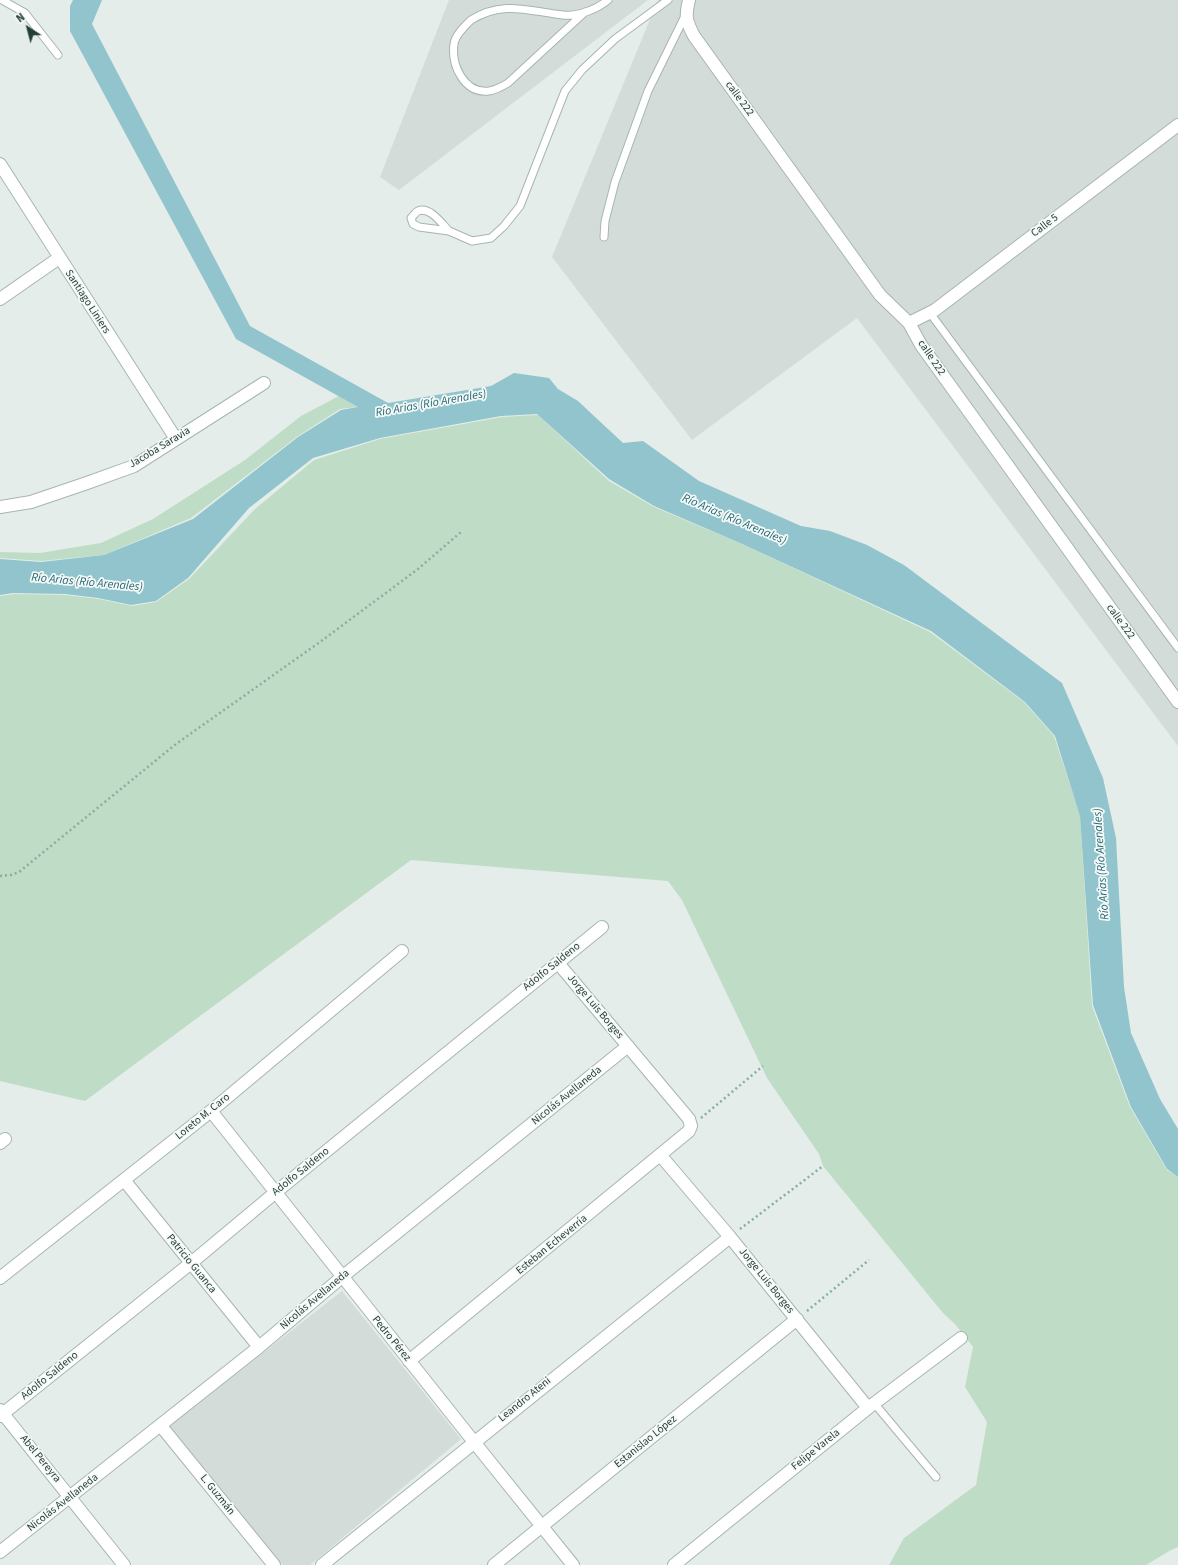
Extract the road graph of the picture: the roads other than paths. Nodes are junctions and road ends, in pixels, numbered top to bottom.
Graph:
1 (2, 0) edge
2 (608, 0) edge
3 (668, 0) edge
4 (689, 0) edge
5 (586, 12) junction
6 (685, 16) junction
7 (58, 55) dead end
8 (1178, 125) edge
9 (0, 164) edge
10 (449, 231) junction
11 (604, 238) dead end
12 (59, 258) junction
13 (0, 299) edge
14 (930, 313) junction
15 (909, 323) junction
16 (264, 383) dead end
17 (176, 439) junction
18 (0, 507) edge
19 (1178, 648) edge
20 (1178, 702) edge
21 (602, 927) dead end
22 (402, 950) dead end
23 (558, 962) junction
24 (628, 1046) junction
25 (211, 1111) junction
26 (691, 1126) joint
27 (661, 1156) junction
28 (124, 1180) junction
29 (276, 1192) junction
30 (730, 1237) junction
31 (191, 1264) junction
32 (342, 1277) junction
33 (0, 1278) edge
34 (797, 1319) junction
35 (961, 1338) dead end
36 (259, 1347) junction
37 (409, 1361) junction
38 (871, 1405) junction
39 (1, 1413) edge
40 (161, 1426) junction
41 (474, 1442) junction
42 (936, 1477) dead end
43 (70, 1497) junction
44 (543, 1527) junction
45 (0, 1552) edge
46 (124, 1565) edge
47 (274, 1565) edge
48 (322, 1565) edge
49 (494, 1565) edge
50 (573, 1565) edge
51 (674, 1565) edge

1 - 7 lane
2 - 5 lane
3 - 10 lane
4 - 6 street
5 - 5 lane
6 - 11 lane
6 - 15 street, calle 222
8 - 14 street, Calle 5
9 - 12 street, Santiago Liniers
10 - 10 lane
12 - 13 street
12 - 17 street, Santiago Liniers
14 - 15 street, Calle 5
14 - 19 lane
15 - 20 street, calle 222
16 - 17 street, Jacoba Saravia
17 - 18 street, Jacoba Saravia
21 - 23 street, Adolfo Saldeno
22 - 25 street, Loreto M. Caro
23 - 24 street, Jorge Luis Borges
23 - 29 street, Adolfo Saldeno
24 - 26 street, Jorge Luis Borges
24 - 32 street, Nicolás Avellaneda
25 - 28 street, Loreto M. Caro
25 - 29 street, Pedro Pérez
26 - 27 street, Esteban Echeverría
27 - 30 street, Jorge Luis Borges
27 - 37 street, Esteban Echeverría
28 - 31 street, Patricio Guanca
28 - 33 street, Loreto M. Caro
29 - 31 street, Adolfo Saldeno
29 - 32 street, Pedro Pérez
30 - 34 street, Jorge Luis Borges
30 - 41 street, Leandro Ateni
31 - 36 street, Patricio Guanca
31 - 39 street, Adolfo Saldeno
32 - 36 street, Nicolás Avellaneda
32 - 37 street, Pedro Pérez
34 - 38 street, Jorge Luis Borges
34 - 44 street, Estanislao López
35 - 38 street, Felipe Varela
36 - 40 street, Nicolás Avellaneda
37 - 41 street, Pedro Pérez
38 - 42 lane
38 - 51 street, Felipe Varela
39 - 43 street, Abel Pereyra
40 - 43 street, Nicolás Avellaneda
40 - 47 street, L. Guzmán
41 - 44 street, Pedro Pérez
41 - 48 street, Leandro Ateni
43 - 45 street, Nicolás Avellaneda
43 - 46 street, Abel Pereyra
44 - 49 street, Estanislao López
44 - 50 street, Pedro Pérez

